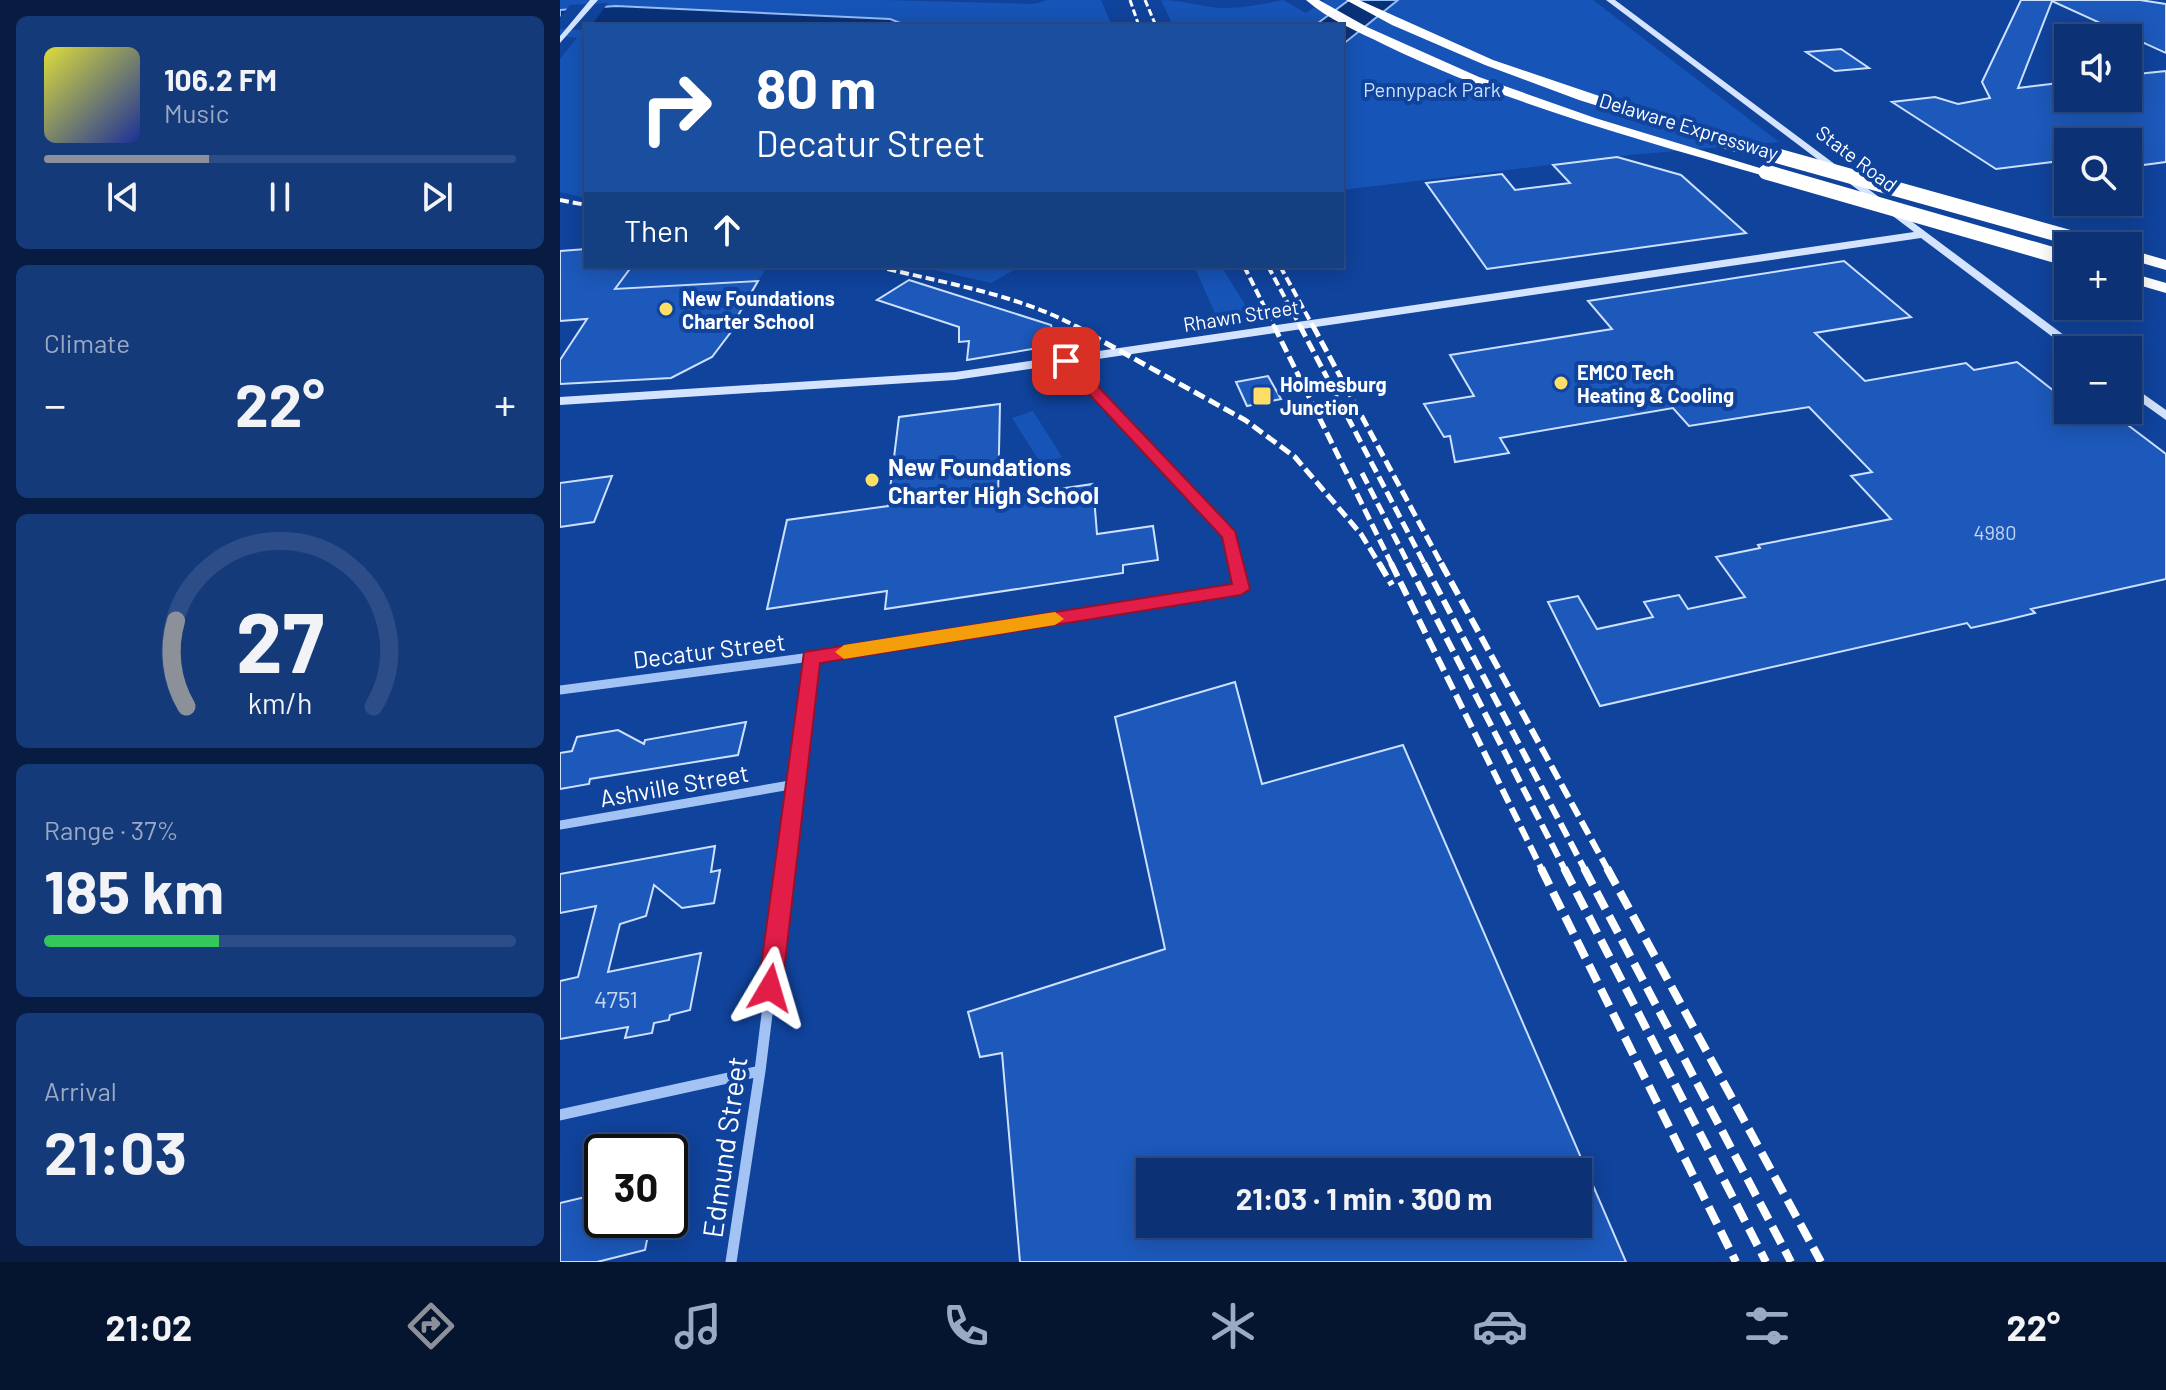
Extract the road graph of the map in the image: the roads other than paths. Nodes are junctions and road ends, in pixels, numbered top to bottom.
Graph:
1 (594, 0) edge
2 (1311, 0) edge
3 (1351, 0) edge
4 (1610, 0) edge
5 (560, 41) edge
6 (2054, 233) edge
7 (1925, 234) junction
8 (2054, 255) edge
9 (2142, 258) edge
10 (2166, 265) edge
11 (2142, 281) edge
12 (2166, 288) edge
13 (2060, 336) edge
14 (1066, 361) junction
15 (2142, 398) edge
16 (560, 401) edge
17 (2166, 416) edge
18 (811, 657) junction
19 (560, 690) edge
20 (796, 784) junction
21 (560, 825) edge
22 (760, 1071) junction
23 (560, 1115) edge
24 (731, 1262) edge

1 - 5 main road
2 - 8 highway, Delaware Expressway, bridge
3 - 6 highway, Delaware Expressway, bridge
4 - 7 main road, State Road
7 - 13 main road, State Road
7 - 14 main road, Rhawn Street
9 - 10 highway
11 - 12 highway
14 - 16 main road, Rhawn Street
14 - 18 street, Decatur Street
15 - 17 main road
18 - 19 street, Decatur Street
18 - 20 street, Edmund Street
20 - 21 street, Ashville Street
20 - 22 street, Edmund Street
22 - 23 street
22 - 24 street, Edmund Street

